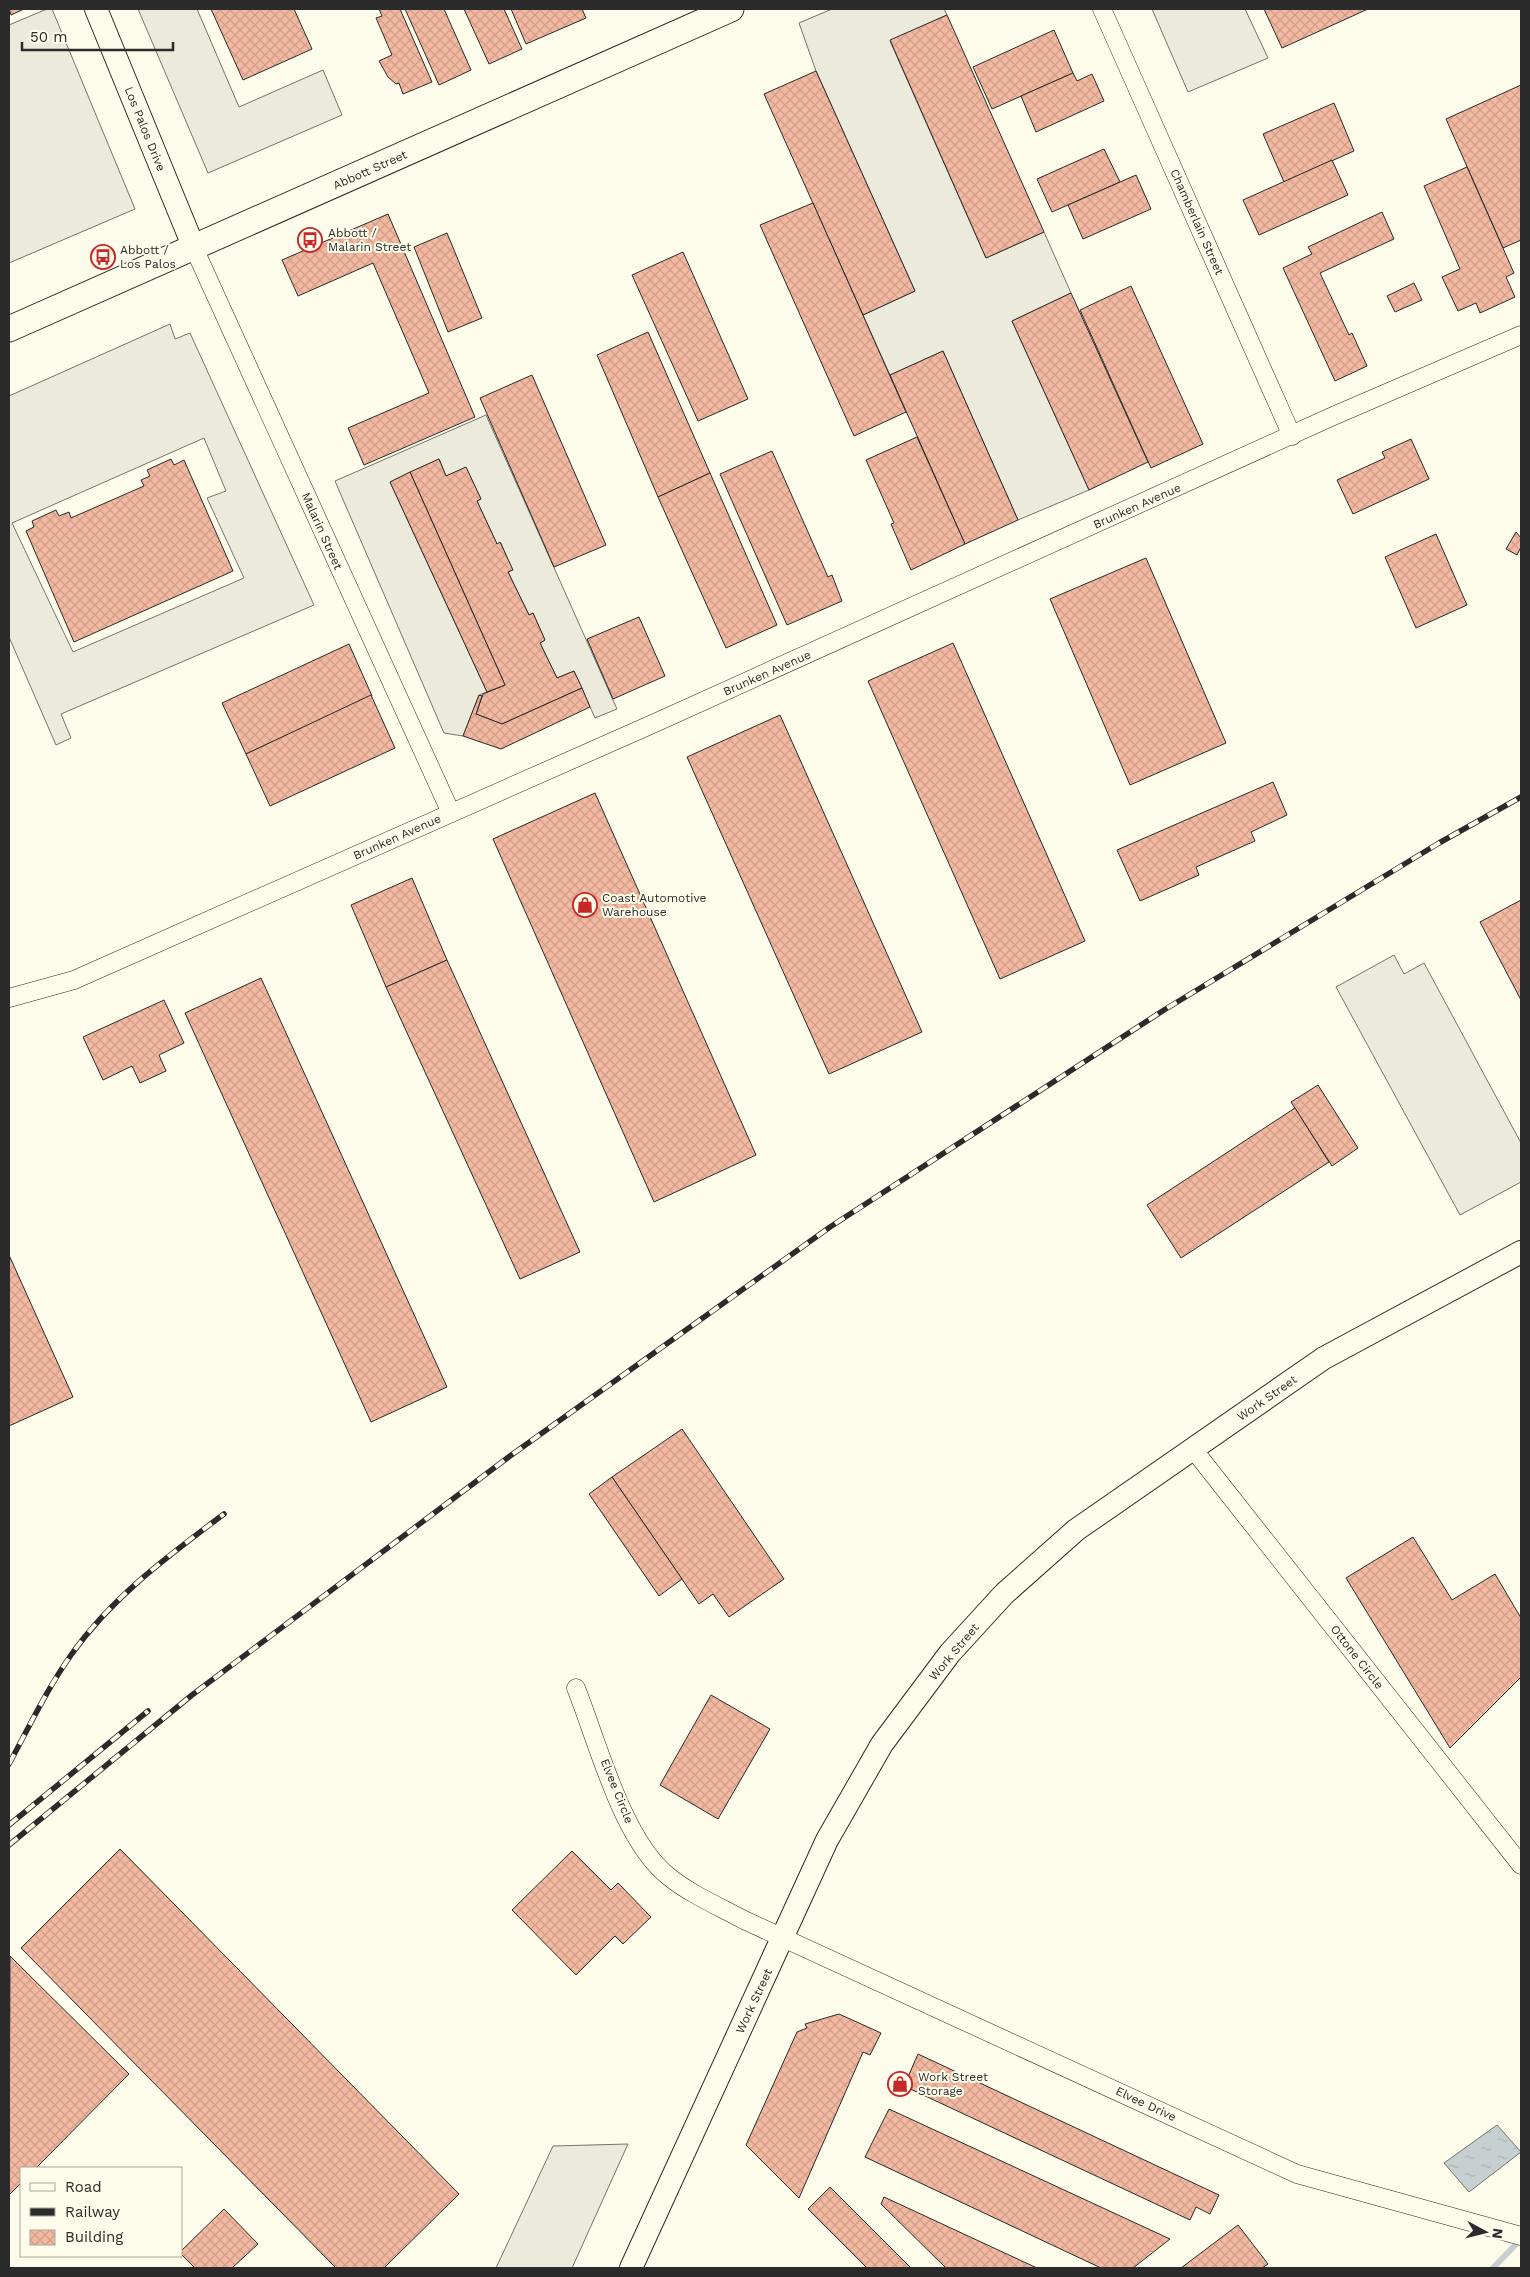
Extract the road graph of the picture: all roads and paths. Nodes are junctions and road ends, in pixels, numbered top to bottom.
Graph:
1 (96, 9) edge
2 (731, 9) edge
3 (1102, 9) edge
4 (194, 248) junction
5 (9, 329) edge
6 (1521, 335) edge
7 (1292, 436) junction
8 (451, 813) junction
9 (9, 998) edge
10 (1521, 1252) edge
11 (1193, 1449) junction
12 (576, 1688) dead end
13 (1521, 1866) edge
14 (783, 1938) junction
15 (1515, 2234) edge
16 (632, 2268) edge

1 - 4 street, Los Palos Drive
2 - 4 main road, Abbott Street
3 - 7 street, Chamberlain Street
4 - 5 main road, Abbott Street
4 - 8 street, Malarin Street
6 - 7 street, Brunken Avenue
7 - 8 street, Brunken Avenue
8 - 9 street, Brunken Avenue
10 - 11 street, Work Street
11 - 13 street, Ottone Circle
11 - 14 street, Work Street
12 - 14 street, Elvee Circle
14 - 15 street, Elvee Drive
14 - 16 street, Work Street

